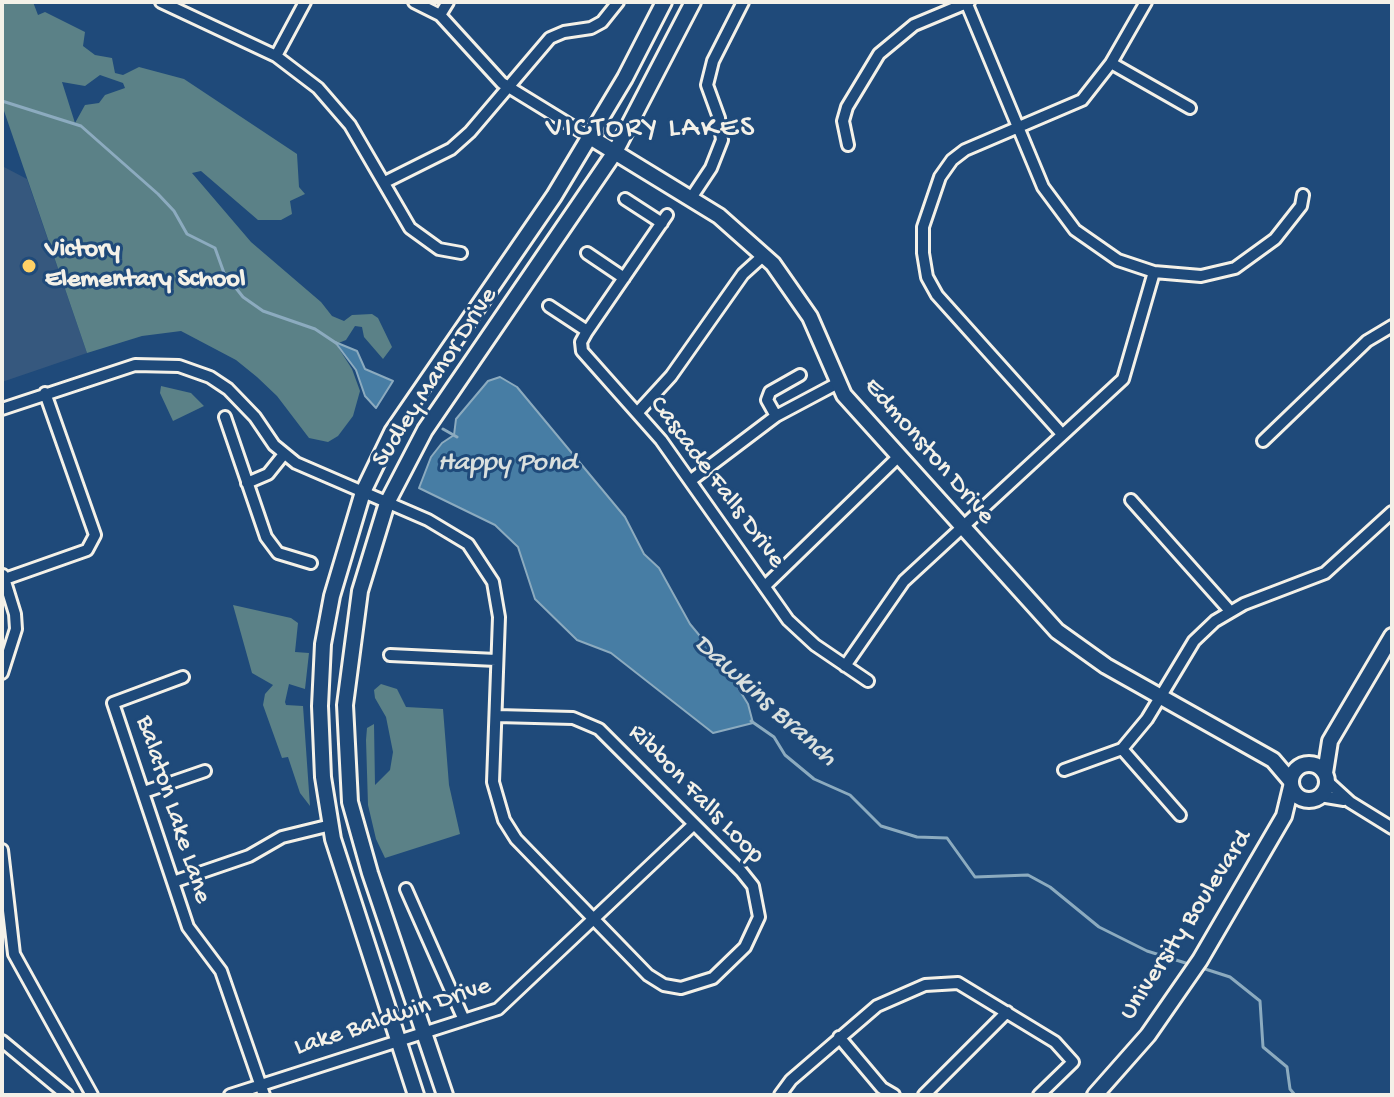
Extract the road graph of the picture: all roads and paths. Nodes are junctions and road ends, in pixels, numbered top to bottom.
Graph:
1 (161, 2) edge
2 (305, 2) edge
3 (414, 2) edge
4 (448, 2) edge
5 (618, 2) edge
6 (664, 2) edge
7 (693, 2) edge
8 (743, 2) edge
9 (967, 2) edge
10 (1146, 2) edge
11 (440, 15) junction
12 (276, 56) junction
13 (1111, 63) junction
14 (508, 87) junction
15 (1190, 108) dead end
16 (1019, 128) junction
17 (590, 137) junction
18 (848, 145) dead end
19 (615, 152) junction
20 (385, 182) junction
21 (1303, 195) dead end
22 (691, 198) junction
23 (625, 199) dead end
24 (461, 253) dead end
25 (587, 253) dead end
26 (764, 255) junction
27 (1154, 272) junction
28 (624, 278) junction
29 (549, 306) dead end
30 (1392, 326) edge
31 (587, 331) junction
32 (800, 375) dead end
33 (838, 383) junction
34 (45, 393) junction
35 (2, 409) edge
36 (638, 412) junction
37 (776, 416) junction
38 (225, 417) dead end
39 (1061, 433) junction
40 (1263, 441) dead end
41 (284, 454) junction
42 (898, 457) junction
43 (690, 481) junction
44 (247, 483) junction
45 (363, 492) junction
46 (1131, 500) dead end
47 (387, 503) junction
48 (1392, 512) edge
49 (962, 527) junction
50 (311, 563) dead end
51 (3, 577) edge
52 (765, 586) junction
53 (1230, 611) junction
54 (1392, 636) edge
55 (390, 655) dead end
56 (496, 660) junction
57 (845, 666) junction
58 (2, 673) edge
59 (183, 677) dead end
60 (868, 681) dead end
61 (1161, 696) junction
62 (497, 716) junction
63 (1330, 741) junction
64 (1122, 749) junction
65 (1273, 760) junction
66 (1304, 764) junction
67 (1064, 770) dead end
68 (205, 771) dead end
69 (1326, 777) junction
70 (1291, 784) junction
71 (144, 792) junction
72 (1313, 798) junction
73 (1350, 802) junction
74 (1180, 815) dead end
75 (1284, 816) junction
76 (1391, 824) edge
77 (331, 825) junction
78 (693, 825) junction
79 (2, 850) edge
80 (173, 882) junction
81 (406, 889) dead end
82 (595, 919) junction
83 (2, 952) edge
84 (14, 954) junction
85 (1007, 1012) junction
86 (464, 1020) junction
87 (424, 1034) junction
88 (839, 1037) junction
89 (2, 1041) edge
90 (398, 1042) junction
91 (262, 1090) edge
92 (883, 1092) edge
93 (922, 1093) edge
94 (67, 1095) edge
95 (92, 1095) edge
96 (230, 1095) edge
97 (416, 1095) edge
98 (445, 1095) edge
99 (780, 1095) edge
100 (894, 1095) edge
101 (1039, 1095) edge
102 (1095, 1095) edge

1 - 12 street
2 - 12 street
3 - 11 street
4 - 11 street
5 - 14 street
6 - 17 main road, Sudley Manor Drive
7 - 19 main road, Sudley Manor Drive
8 - 22 street
9 - 16 street
9 - 18 street
10 - 13 street
11 - 14 street
12 - 20 street
13 - 15 street
13 - 16 street
14 - 17 street
14 - 20 street
16 - 27 street
16 - 39 street
17 - 19 main road, Edmonston Drive
17 - 45 main road, Sudley Manor Drive
19 - 22 main road, Edmonston Drive
19 - 47 main road, Sudley Manor Drive
20 - 24 street
21 - 27 street
22 - 26 main road, Edmonston Drive
23 - 28 street
25 - 28 street
26 - 33 main road, Edmonston Drive
26 - 36 street
27 - 39 street
28 - 31 street
29 - 31 street
30 - 40 street
31 - 36 street, Cascade Falls Drive
32 - 37 street
33 - 37 street
33 - 42 main road, Edmonston Drive
34 - 35 street
34 - 41 street
34 - 51 street
36 - 43 street, Cascade Falls Drive
37 - 43 street
38 - 44 street
39 - 49 street
41 - 44 street
41 - 45 street, Ribbon Falls Loop
42 - 49 main road, Edmonston Drive
42 - 52 street
43 - 52 street, Cascade Falls Drive
44 - 50 street
45 - 47 street, Ribbon Falls Loop
45 - 77 main road, Sudley Manor Drive
46 - 53 street
47 - 56 street, Ribbon Falls Loop
47 - 87 main road, Sudley Manor Drive
48 - 53 street
49 - 57 street
49 - 61 main road, Edmonston Drive
51 - 58 street
52 - 57 street, Cascade Falls Drive
53 - 61 street
54 - 63 main road
55 - 56 street
56 - 62 street, Ribbon Falls Loop
57 - 60 street, Cascade Falls Drive
59 - 71 street, Balaton Lake Lane
61 - 64 street
61 - 65 main road, Edmonston Drive
62 - 78 street, Ribbon Falls Loop
62 - 82 street, Ribbon Falls Loop
63 - 66 main road
63 - 69 main road
64 - 67 street
64 - 74 street
65 - 66 main road, Edmonston Drive
65 - 70 main road, Edmonston Drive
66 - 69 main road, Edmonston Drive
66 - 70 main road
68 - 71 street
69 - 72 main road
69 - 73 street
70 - 72 main road, Edmonston Drive
70 - 75 main road, University Boulevard
71 - 80 street, Balaton Lake Lane
72 - 73 street
72 - 75 main road, University Boulevard
73 - 76 street
75 - 102 main road, University Boulevard
77 - 80 street
77 - 90 main road, Sudley Manor Drive
78 - 82 street, Lake Baldwin Drive
78 - 82 street, Ribbon Falls Loop
79 - 84 street
80 - 91 street, Balaton Lake Lane
81 - 86 street
82 - 86 street, Lake Baldwin Drive
83 - 84 street
84 - 95 street
85 - 88 street
85 - 93 street
85 - 101 street
86 - 87 street, Lake Baldwin Drive
87 - 90 street, Lake Baldwin Drive
87 - 98 main road, Sudley Manor Drive
88 - 92 street
88 - 99 street
89 - 94 street
90 - 91 street, Lake Baldwin Drive
90 - 97 main road, Sudley Manor Drive
91 - 96 street, Lake Baldwin Drive
92 - 100 street

